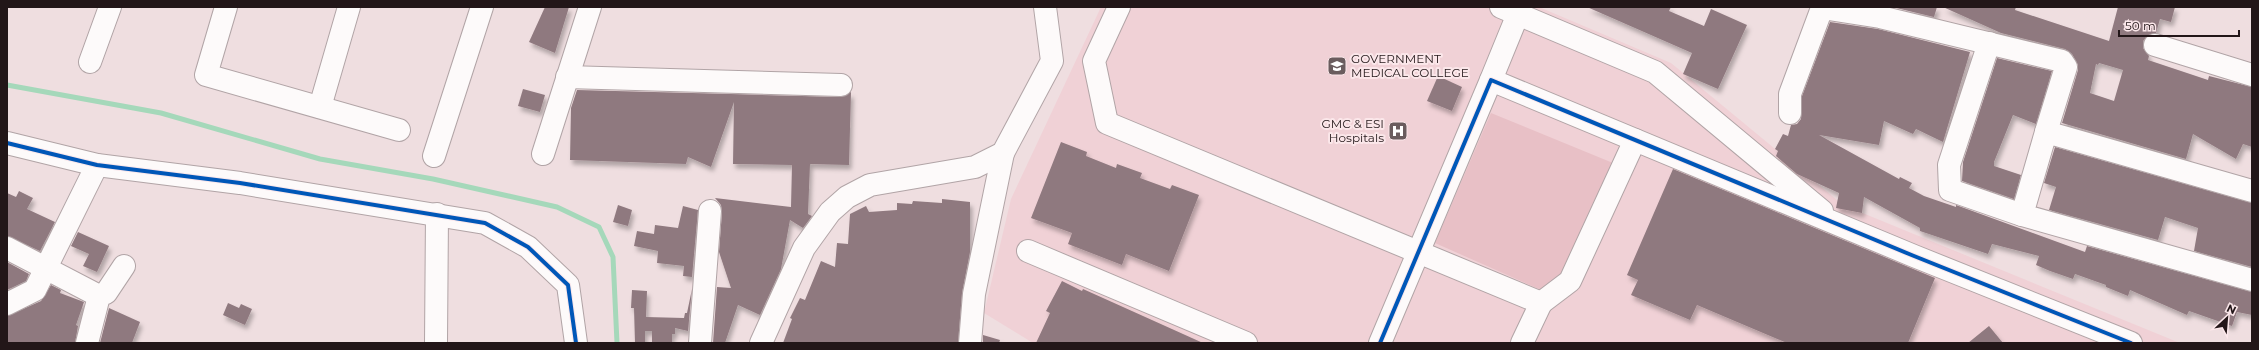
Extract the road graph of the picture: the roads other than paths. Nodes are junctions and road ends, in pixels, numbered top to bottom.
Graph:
1 (110, 7) edge
2 (226, 7) edge
3 (349, 7) edge
4 (482, 7) edge
5 (590, 7) edge
6 (1045, 7) edge
7 (1119, 7) edge
8 (1509, 11) edge
9 (1881, 12) edge
10 (1989, 43) junction
11 (2155, 45) dead end
12 (90, 62) dead end
13 (2252, 75) edge
14 (567, 77) junction
15 (1491, 80) junction
16 (841, 85) dead end
17 (320, 107) junction
18 (1790, 113) dead end
19 (399, 130) dead end
20 (2046, 132) junction
21 (1635, 140) junction
22 (7, 143) edge
23 (1003, 153) junction
24 (542, 154) dead end
25 (434, 156) dead end
26 (97, 165) junction
27 (2252, 191) edge
28 (710, 211) dead end
29 (437, 214) junction
30 (2022, 215) junction
31 (1839, 225) junction
32 (7, 248) edge
33 (1028, 251) dead end
34 (1418, 252) junction
35 (124, 266) dead end
36 (47, 267) junction
37 (2252, 280) edge
38 (99, 296) junction
39 (1541, 303) junction
40 (7, 304) edge
41 (87, 343) edge
42 (436, 343) edge
43 (576, 343) edge
44 (700, 343) edge
45 (761, 343) edge
46 (970, 343) edge
47 (1246, 343) edge
48 (1380, 343) edge
49 (1522, 343) edge
50 (2131, 343) edge

1 - 12 street
2 - 17 street
3 - 17 street
4 - 25 street
5 - 14 street
6 - 23 street
7 - 34 street
8 - 15 street
8 - 31 street
9 - 10 street
9 - 18 street
10 - 20 street
10 - 30 street
11 - 13 street
14 - 16 street
14 - 24 street
15 - 21 street
15 - 34 street
17 - 19 street
20 - 27 street
20 - 30 street
21 - 31 street
21 - 39 street
22 - 26 street
23 - 45 street
23 - 46 street
26 - 29 street
26 - 36 street
28 - 44 street
29 - 42 street
29 - 43 street
30 - 37 street
31 - 50 street
32 - 36 street
33 - 47 street
34 - 39 street
34 - 48 street
35 - 38 street
36 - 38 street
36 - 40 street
38 - 41 street
39 - 49 street

